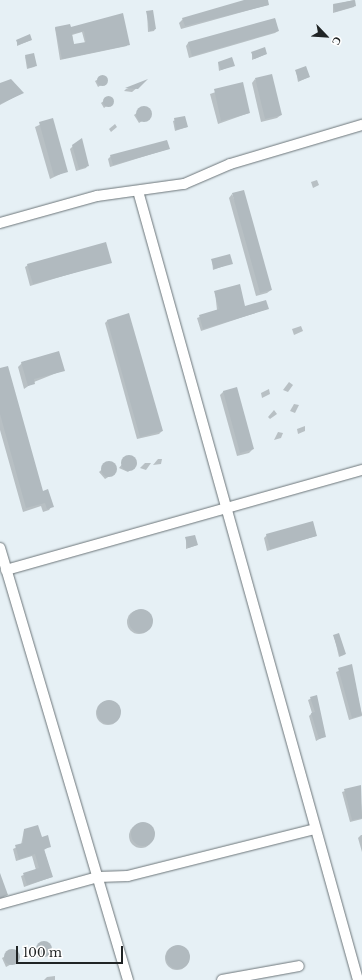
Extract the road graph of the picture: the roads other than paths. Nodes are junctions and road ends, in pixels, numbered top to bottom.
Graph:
1 (362, 125) edge
2 (138, 190) junction
3 (0, 222) edge
4 (362, 470) edge
5 (225, 509) junction
6 (0, 548) edge
7 (6, 570) junction
8 (316, 829) junction
9 (98, 877) junction
10 (0, 904) edge
11 (299, 966) dead end
12 (128, 980) edge
13 (222, 980) edge
14 (358, 980) edge

1 - 2 lane
2 - 3 lane
2 - 5 lane
4 - 5 lane
5 - 7 lane
5 - 8 lane
6 - 7 lane
7 - 9 lane
8 - 9 lane
8 - 14 lane
9 - 10 lane
9 - 12 lane
11 - 13 lane

